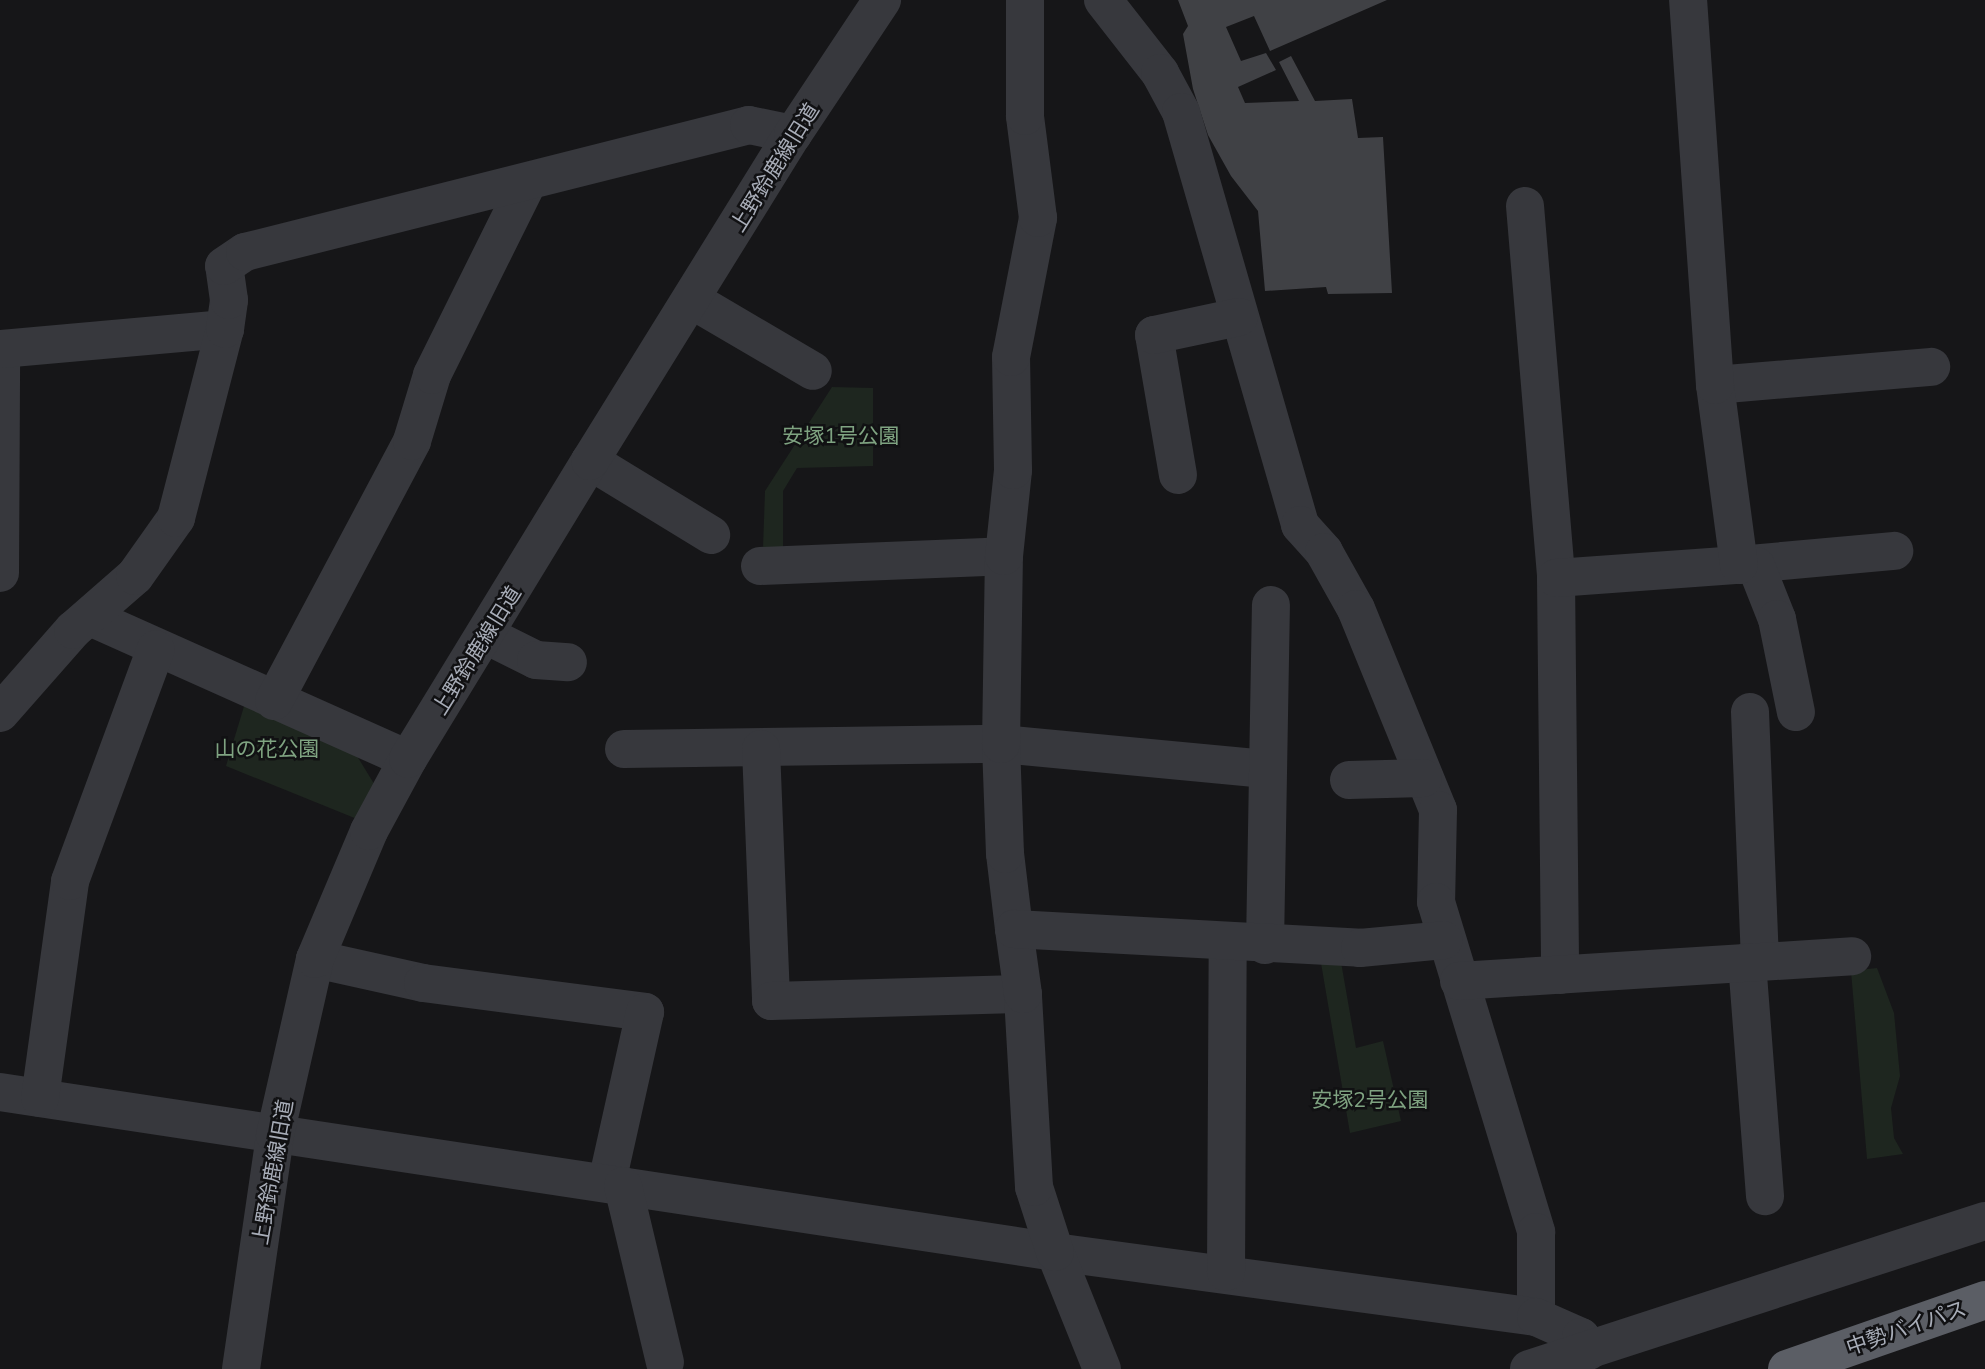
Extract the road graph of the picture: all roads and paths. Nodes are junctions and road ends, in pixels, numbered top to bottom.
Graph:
1 (882, 0) edge
2 (1025, 0) edge
3 (1103, 0) edge
4 (1688, 0) edge
5 (793, 134) junction
6 (527, 184) junction
7 (1525, 206) dead end
8 (692, 300) junction
9 (1239, 317) junction
10 (225, 329) junction
11 (1931, 367) dead end
12 (813, 371) dead end
13 (1715, 386) junction
14 (590, 461) junction
15 (1178, 475) dead end
16 (711, 535) dead end
17 (1894, 551) dead end
18 (1004, 556) junction
19 (760, 566) dead end
20 (1747, 566) junction
21 (0, 573) edge
22 (1556, 578) junction
23 (1272, 605) dead end
24 (90, 617) junction
25 (486, 635) junction
26 (156, 649) junction
27 (568, 662) dead end
28 (274, 701) junction
29 (1750, 712) dead end
30 (1796, 712) dead end
31 (0, 713) edge
32 (1001, 744) junction
33 (624, 749) dead end
34 (761, 749) junction
35 (408, 759) junction
36 (1266, 769) junction
37 (1423, 778) junction
38 (1349, 780) dead end
39 (1014, 929) junction
40 (1444, 940) junction
41 (1247, 944) junction
42 (1853, 956) dead end
43 (315, 959) junction
44 (1753, 962) junction
45 (1560, 975) junction
46 (1460, 981) junction
47 (1023, 994) junction
48 (0, 1092) edge
49 (40, 1098) junction
50 (275, 1135) junction
51 (615, 1184) junction
52 (1765, 1196) dead end
53 (1985, 1221) edge
54 (1055, 1252) junction
55 (1226, 1272) junction
56 (1985, 1300) edge
57 (1536, 1317) junction
58 (1589, 1351) junction
59 (665, 1362) dead end
60 (241, 1369) edge
61 (1102, 1369) edge
62 (1529, 1369) edge
63 (1787, 1369) edge

1 - 5 street, 上野鈴鹿線旧道
2 - 18 street
3 - 9 street
4 - 13 street
5 - 6 street
5 - 8 street, 上野鈴鹿線旧道
6 - 10 street
6 - 28 street
7 - 22 street
8 - 12 street
8 - 14 street, 上野鈴鹿線旧道
9 - 15 street
9 - 37 street
10 - 21 street
10 - 24 street
11 - 13 street
13 - 20 street
14 - 16 street
14 - 25 street, 上野鈴鹿線旧道
17 - 20 street
18 - 19 street
18 - 32 street
20 - 22 street
20 - 30 street
22 - 45 street
23 - 36 street
24 - 26 street
24 - 31 street
25 - 27 street
25 - 35 street, 上野鈴鹿線旧道
26 - 28 street
26 - 49 street
28 - 35 street
29 - 44 street
32 - 34 street
32 - 36 street
32 - 39 street
33 - 34 street
34 - 47 street
35 - 43 street, 上野鈴鹿線旧道
36 - 41 street
37 - 38 street
37 - 40 street
39 - 41 street
39 - 47 street
40 - 41 street
40 - 46 street
41 - 55 street
42 - 44 street
43 - 50 street, 上野鈴鹿線旧道
43 - 51 street
44 - 45 street
44 - 52 street
45 - 46 street
46 - 57 street
47 - 54 street
48 - 49 street
49 - 50 street
50 - 51 street
50 - 60 street, 上野鈴鹿線旧道
51 - 54 street
51 - 59 street
53 - 58 street
54 - 55 street
54 - 61 street
55 - 57 street
56 - 63 highway, 中勢バイパス
57 - 58 street
58 - 62 street

